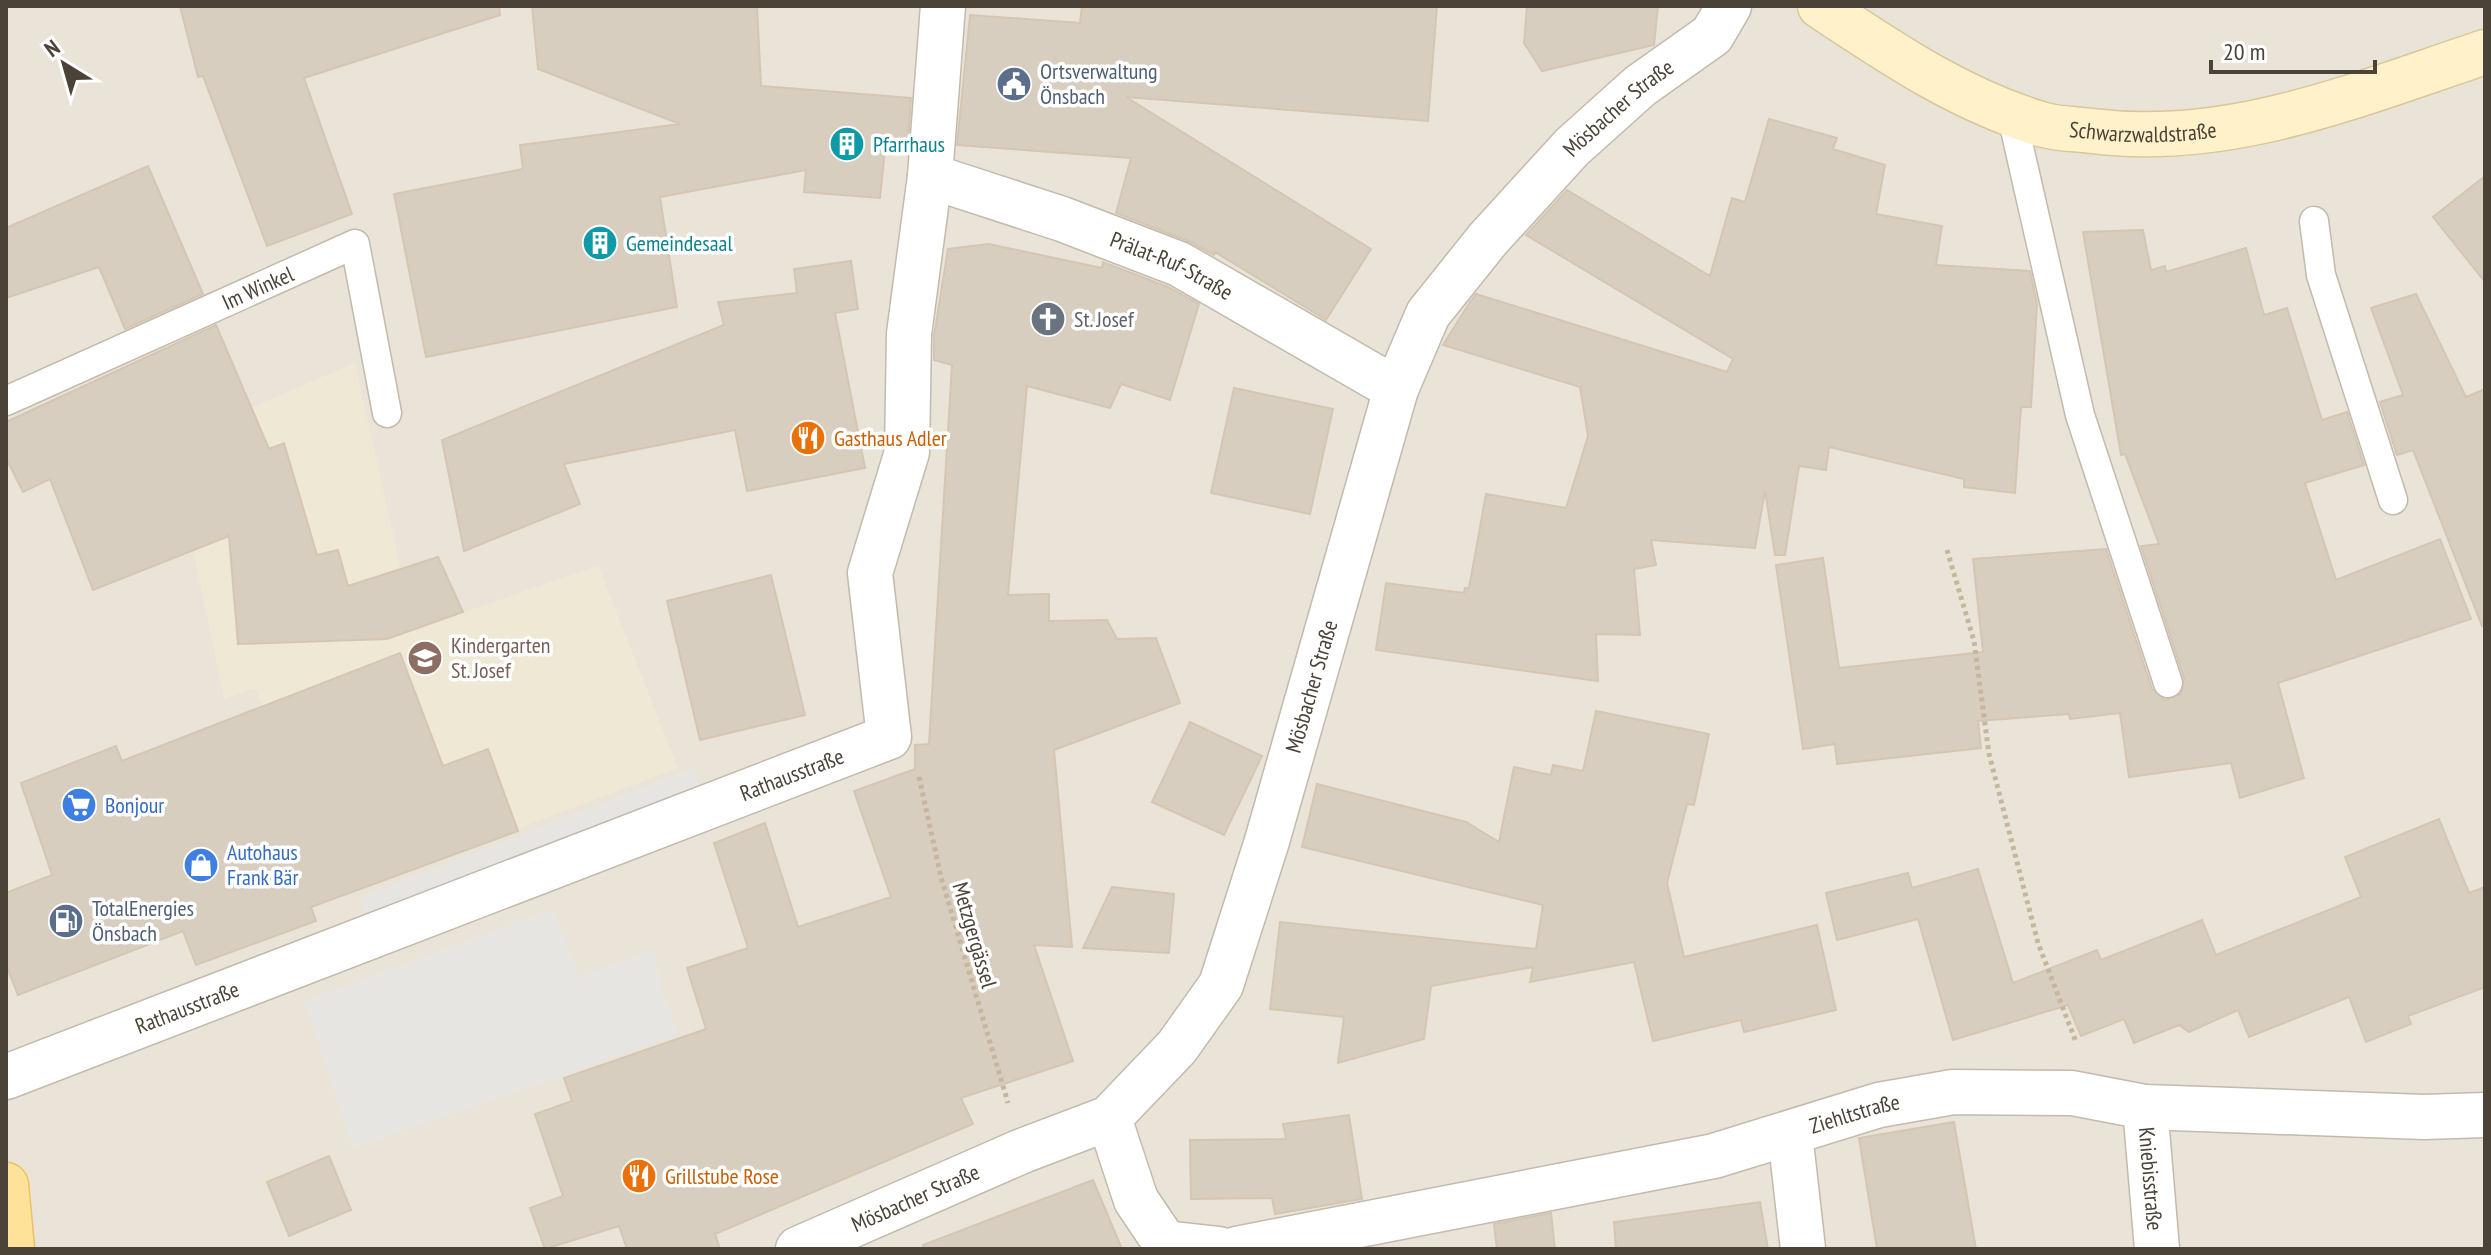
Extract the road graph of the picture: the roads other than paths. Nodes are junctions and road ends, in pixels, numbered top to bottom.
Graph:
1 (943, 6) edge
2 (1729, 6) edge
3 (1820, 6) edge
4 (2485, 52) edge
5 (2011, 112) junction
6 (930, 176) junction
7 (2314, 221) dead end
8 (1396, 389) junction
9 (6, 401) edge
10 (387, 413) dead end
11 (2393, 500) dead end
12 (2168, 683) dead end
13 (6, 1077) edge
14 (2145, 1107) junction
15 (2485, 1115) edge
16 (1109, 1118) junction
17 (1790, 1134) junction
18 (6, 1185) edge
19 (1338, 1239) edge
20 (12, 1249) edge
21 (798, 1249) edge
22 (1219, 1249) edge
23 (1236, 1249) edge
24 (1803, 1249) edge
25 (2157, 1249) edge

1 - 6 street
2 - 8 street, Mösbacher Straße
3 - 5 street, Schwarzwaldstraße
4 - 5 street, Schwarzwaldstraße
5 - 12 lane
6 - 8 street, Prälat-Ruf-Straße
6 - 13 street, Rathausstraße
7 - 11 lane
8 - 16 street, Mösbacher Straße
9 - 10 lane, Im Winkel
14 - 15 street, Ziehltstraße
14 - 17 street, Ziehltstraße
14 - 25 street, Kniebisstraße
16 - 21 street, Mösbacher Straße
16 - 22 street
17 - 19 street, Ziehltstraße
17 - 24 street
18 - 20 main road
19 - 23 street, Ziehltstraße

